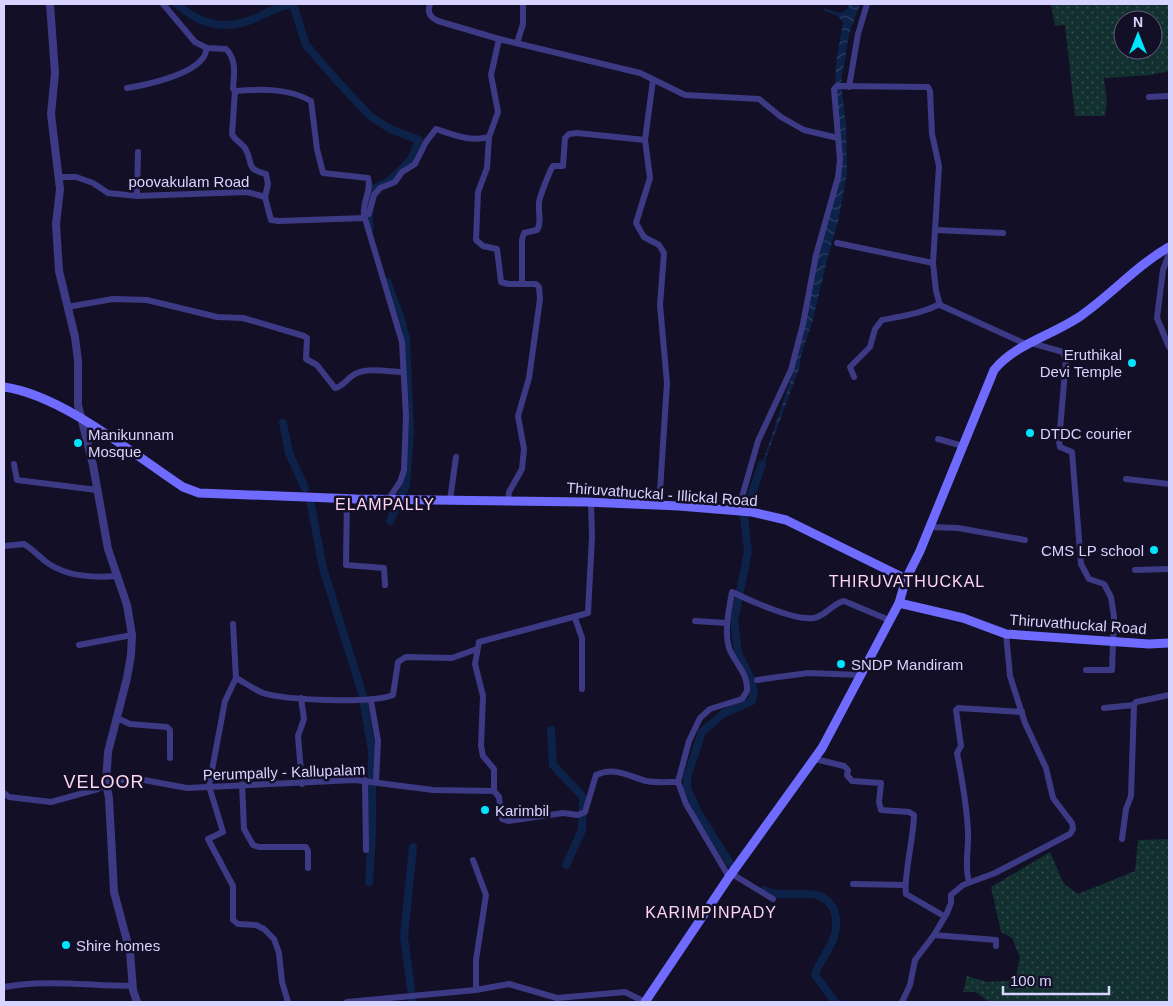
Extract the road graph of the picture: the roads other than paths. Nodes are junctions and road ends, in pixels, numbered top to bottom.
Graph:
1 (50, 4) edge
2 (162, 4) edge
3 (430, 4) edge
4 (523, 4) edge
5 (867, 4) edge
6 (499, 39) junction
7 (517, 43) junction
8 (207, 48) junction
9 (653, 80) junction
10 (843, 87) junction
11 (128, 88) dead end
12 (235, 91) junction
13 (1169, 96) edge
14 (1149, 97) dead end
15 (489, 137) junction
16 (838, 138) junction
17 (645, 140) junction
18 (138, 152) dead end
19 (59, 177) junction
20 (137, 196) junction
21 (264, 197) junction
22 (366, 216) junction
23 (936, 230) junction
24 (1003, 233) dead end
25 (837, 243) dead end
26 (1169, 246) edge
27 (1169, 254) edge
28 (933, 263) junction
29 (1167, 264) edge
30 (522, 283) junction
31 (940, 304) junction
32 (67, 307) junction
33 (1029, 344) junction
34 (1169, 347) edge
35 (1063, 352) junction
36 (1092, 355) dead end
37 (403, 372) junction
38 (854, 377) dead end
39 (4, 387) edge
40 (82, 420) junction
41 (938, 440) dead end
42 (963, 446) junction
43 (456, 457) dead end
44 (14, 464) dead end
45 (1126, 479) dead end
46 (1169, 484) edge
47 (97, 490) junction
48 (347, 499) junction
49 (395, 500) junction
50 (450, 500) junction
51 (508, 501) junction
52 (591, 502) junction
53 (659, 506) junction
54 (739, 511) junction
55 (930, 527) junction
56 (1025, 540) dead end
57 (4, 546) edge
58 (1169, 569) edge
59 (1135, 570) dead end
60 (116, 576) junction
61 (906, 579) junction
62 (385, 586) dead end
63 (899, 603) junction
64 (575, 618) junction
65 (889, 620) junction
66 (695, 621) dead end
67 (727, 623) junction
68 (233, 624) dead end
69 (1006, 634) junction
70 (132, 635) junction
71 (1114, 642) junction
72 (1169, 642) edge
73 (79, 645) dead end
74 (477, 649) junction
75 (1086, 670) dead end
76 (861, 675) junction
77 (236, 678) junction
78 (757, 680) dead end
79 (582, 689) dead end
80 (1169, 695) edge
81 (301, 698) junction
82 (365, 700) junction
83 (1134, 706) junction
84 (1104, 708) dead end
85 (1022, 712) junction
86 (118, 718) junction
87 (170, 758) dead end
88 (815, 759) junction
89 (365, 780) junction
90 (376, 781) junction
91 (678, 782) junction
92 (106, 783) junction
93 (242, 784) junction
94 (302, 784) junction
95 (209, 786) junction
96 (494, 791) junction
97 (4, 793) edge
98 (1122, 839) dead end
99 (366, 850) dead end
100 (473, 860) dead end
101 (308, 868) dead end
102 (732, 875) junction
103 (969, 882) junction
104 (853, 884) dead end
105 (905, 885) junction
106 (773, 898) dead end
107 (944, 916) junction
108 (934, 935) junction
109 (996, 946) dead end
110 (132, 986) junction
111 (4, 987) edge
112 (476, 990) junction
113 (136, 1002) edge
114 (288, 1002) edge
115 (347, 1002) edge
116 (645, 1002) edge
117 (902, 1002) edge

1 - 19 street
2 - 8 street
3 - 6 street
4 - 7 street
5 - 10 street
6 - 7 street
6 - 15 street
7 - 9 street
8 - 11 street
8 - 12 street
9 - 16 street
9 - 17 street
10 - 16 street
10 - 23 street
12 - 21 street
12 - 22 street
13 - 14 street
15 - 22 street
15 - 30 street
16 - 54 street
17 - 30 street
17 - 53 street
18 - 20 street
19 - 20 street, poovakulam Road
19 - 32 street
20 - 21 street, poovakulam Road
21 - 22 street, poovakulam Road
22 - 37 street
23 - 24 street
23 - 28 street
25 - 28 street
26 - 33 main road
27 - 29 street
28 - 31 street
29 - 34 street
30 - 51 street
31 - 33 street
31 - 38 street
32 - 37 street
32 - 40 street
33 - 35 street
33 - 42 main road
35 - 36 street
35 - 71 street
37 - 49 street
39 - 40 main road, Thiruvathuckal - Illickal Road
40 - 47 street
40 - 48 main road, Thiruvathuckal - Illickal Road
41 - 42 street
42 - 55 main road
43 - 50 street
44 - 47 street
45 - 46 street
47 - 60 street
48 - 49 main road, Thiruvathuckal - Illickal Road
48 - 62 street
49 - 50 main road, Thiruvathuckal - Illickal Road
50 - 51 main road, Thiruvathuckal - Illickal Road
51 - 52 main road, Thiruvathuckal - Illickal Road
52 - 53 main road, Thiruvathuckal - Illickal Road
52 - 64 street
53 - 54 main road, Thiruvathuckal - Illickal Road
54 - 61 main road, Thiruvathuckal - Illickal Road
55 - 56 street
55 - 61 main road
57 - 60 street
58 - 59 street
60 - 70 street
61 - 63 main road
63 - 65 main road
63 - 69 main road, Thiruvathuckal Road
64 - 74 street
64 - 79 street
65 - 67 street
65 - 76 main road
66 - 67 street
67 - 91 street
68 - 77 street
69 - 71 main road, Thiruvathuckal Road
69 - 85 street
70 - 73 street
70 - 86 street
71 - 72 main road, Thiruvathuckal Road
71 - 75 street
74 - 82 street
74 - 96 street
76 - 78 street
76 - 88 main road
77 - 81 street
77 - 95 street
80 - 83 street
81 - 82 street
81 - 94 street
82 - 90 street
83 - 84 street
83 - 98 street
85 - 103 street
85 - 103 street
86 - 87 street
86 - 92 street
88 - 102 main road
88 - 105 street
89 - 90 street, Perumpally - Kallupalam
89 - 94 street, Perumpally - Kallupalam
89 - 99 street
90 - 96 street, Perumpally - Kallupalam
91 - 96 street
91 - 102 street
92 - 95 street, Perumpally - Kallupalam
92 - 97 street, Perumpally - Kallupalam
92 - 110 street
93 - 94 street, Perumpally - Kallupalam
93 - 95 street, Perumpally - Kallupalam
93 - 101 street
95 - 114 street
100 - 112 street
102 - 106 street
102 - 116 main road
103 - 107 street
104 - 105 street
105 - 107 street
107 - 108 street
108 - 109 street
108 - 117 street
110 - 111 street
110 - 113 street
112 - 115 street
112 - 116 street

